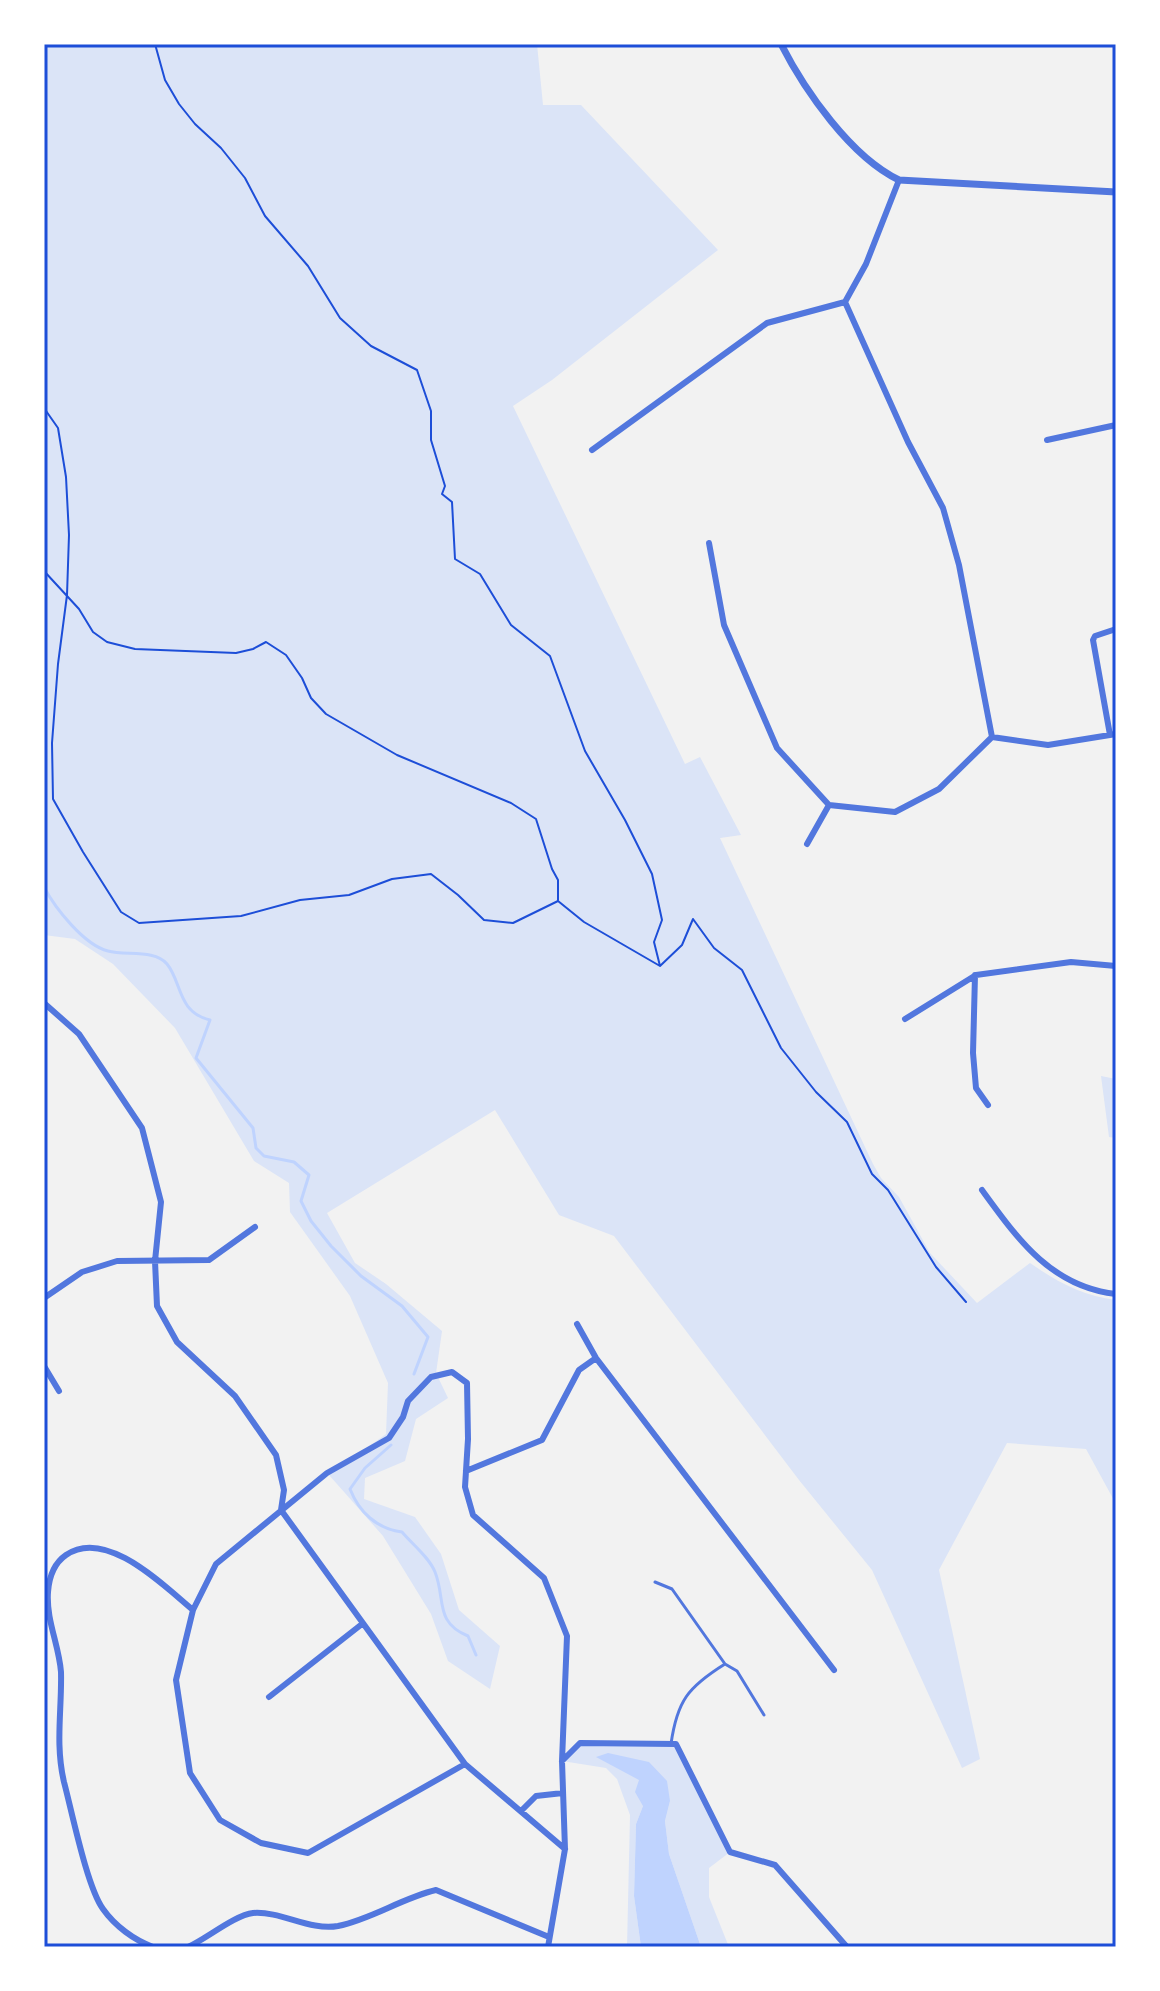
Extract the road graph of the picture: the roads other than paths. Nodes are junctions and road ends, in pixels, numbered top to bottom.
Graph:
1 (781, 44) edge
2 (899, 180) junction
3 (1116, 192) edge
4 (845, 302) junction
5 (1116, 425) edge
6 (1047, 440) dead end
7 (592, 450) dead end
8 (709, 543) dead end
9 (1116, 629) edge
10 (1113, 734) edge
11 (992, 737) junction
12 (829, 805) junction
13 (807, 844) dead end
14 (1116, 966) edge
15 (975, 975) junction
16 (44, 1003) edge
17 (905, 1019) dead end
18 (988, 1105) dead end
19 (982, 1190) dead end
20 (255, 1227) dead end
21 (155, 1261) junction
22 (1116, 1294) edge
23 (44, 1298) edge
24 (577, 1324) dead end
25 (596, 1358) junction
26 (44, 1366) edge
27 (59, 1391) dead end
28 (466, 1471) junction
29 (281, 1510) junction
30 (655, 1582) dead end
31 (193, 1610) junction
32 (362, 1624) junction
33 (725, 1664) junction
34 (834, 1670) dead end
35 (269, 1697) dead end
36 (764, 1715) dead end
37 (671, 1744) junction
38 (562, 1761) junction
39 (465, 1764) junction
40 (563, 1793) junction
41 (521, 1811) junction
42 (565, 1849) junction
43 (549, 1937) junction
44 (153, 1947) edge
45 (188, 1947) edge
46 (548, 1947) edge
47 (847, 1947) edge

1 - 2 street
2 - 3 street
2 - 4 street
4 - 7 street
4 - 11 street
5 - 6 street
8 - 12 street
9 - 10 street
10 - 11 street
11 - 12 street
12 - 13 street
14 - 15 street
15 - 17 street
15 - 18 street
16 - 21 street
19 - 22 street
20 - 21 street
21 - 23 street
21 - 29 street
24 - 25 street
25 - 28 street
25 - 34 street
26 - 27 street
28 - 29 street
28 - 38 street
29 - 31 street
29 - 32 street
30 - 33 lane
31 - 39 street
31 - 44 street
32 - 35 street
32 - 39 street
33 - 36 lane
33 - 37 lane
37 - 38 street
37 - 47 street
38 - 40 street
39 - 41 street
40 - 41 street
40 - 42 street
41 - 42 street
42 - 43 street
43 - 45 street
43 - 46 street

